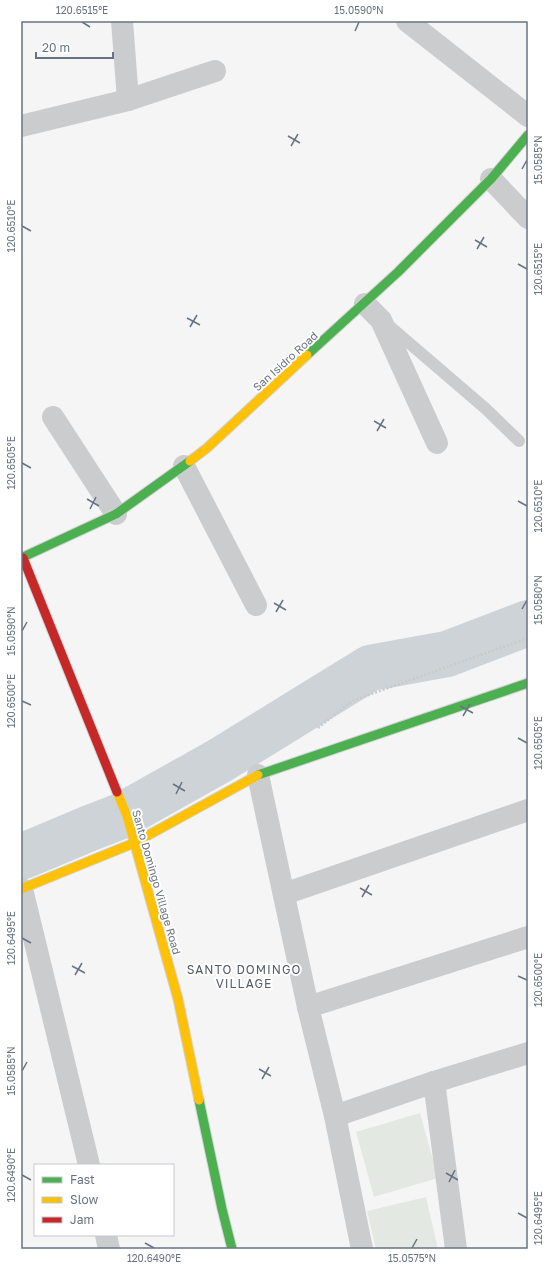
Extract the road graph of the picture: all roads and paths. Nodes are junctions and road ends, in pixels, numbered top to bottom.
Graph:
1 (122, 21) edge
2 (407, 21) edge
3 (215, 71) dead end
4 (128, 100) junction
5 (528, 116) edge
6 (21, 126) edge
7 (528, 134) edge
8 (491, 179) junction
9 (528, 218) edge
10 (365, 304) junction
11 (382, 320) junction
12 (53, 417) dead end
13 (519, 441) dead end
14 (437, 443) dead end
15 (184, 466) junction
16 (116, 514) junction
17 (22, 558) edge
18 (256, 604) dead end
19 (528, 638) edge
20 (528, 683) edge
21 (314, 730) dead end
22 (258, 775) junction
23 (528, 810) edge
24 (134, 843) junction
25 (22, 889) edge
26 (284, 894) junction
27 (528, 937) edge
28 (308, 1008) junction
29 (528, 1053) edge
30 (434, 1082) junction
31 (335, 1116) junction
32 (89, 1164) edge
33 (106, 1236) edge
34 (109, 1249) edge
35 (232, 1249) edge
36 (362, 1249) edge
37 (456, 1249) edge

1 - 4 street
2 - 5 street
3 - 4 street
4 - 6 street
7 - 8 street, San Isidro Road
8 - 9 street
8 - 10 street, San Isidro Road
10 - 11 street
10 - 15 street, San Isidro Road
11 - 13 lane
11 - 14 street
12 - 16 street
15 - 16 street, San Isidro Road
15 - 18 street
16 - 17 street, San Isidro Road
17 - 24 street, Santo Domingo Village Road
19 - 21 path
20 - 22 street
22 - 24 street
22 - 26 street
23 - 26 street
24 - 25 street
24 - 35 street, Santo Domingo Village Road
25 - 32 street
26 - 28 street
27 - 28 street
28 - 31 street
29 - 30 street
30 - 31 street
30 - 37 street
31 - 36 street
33 - 34 street

